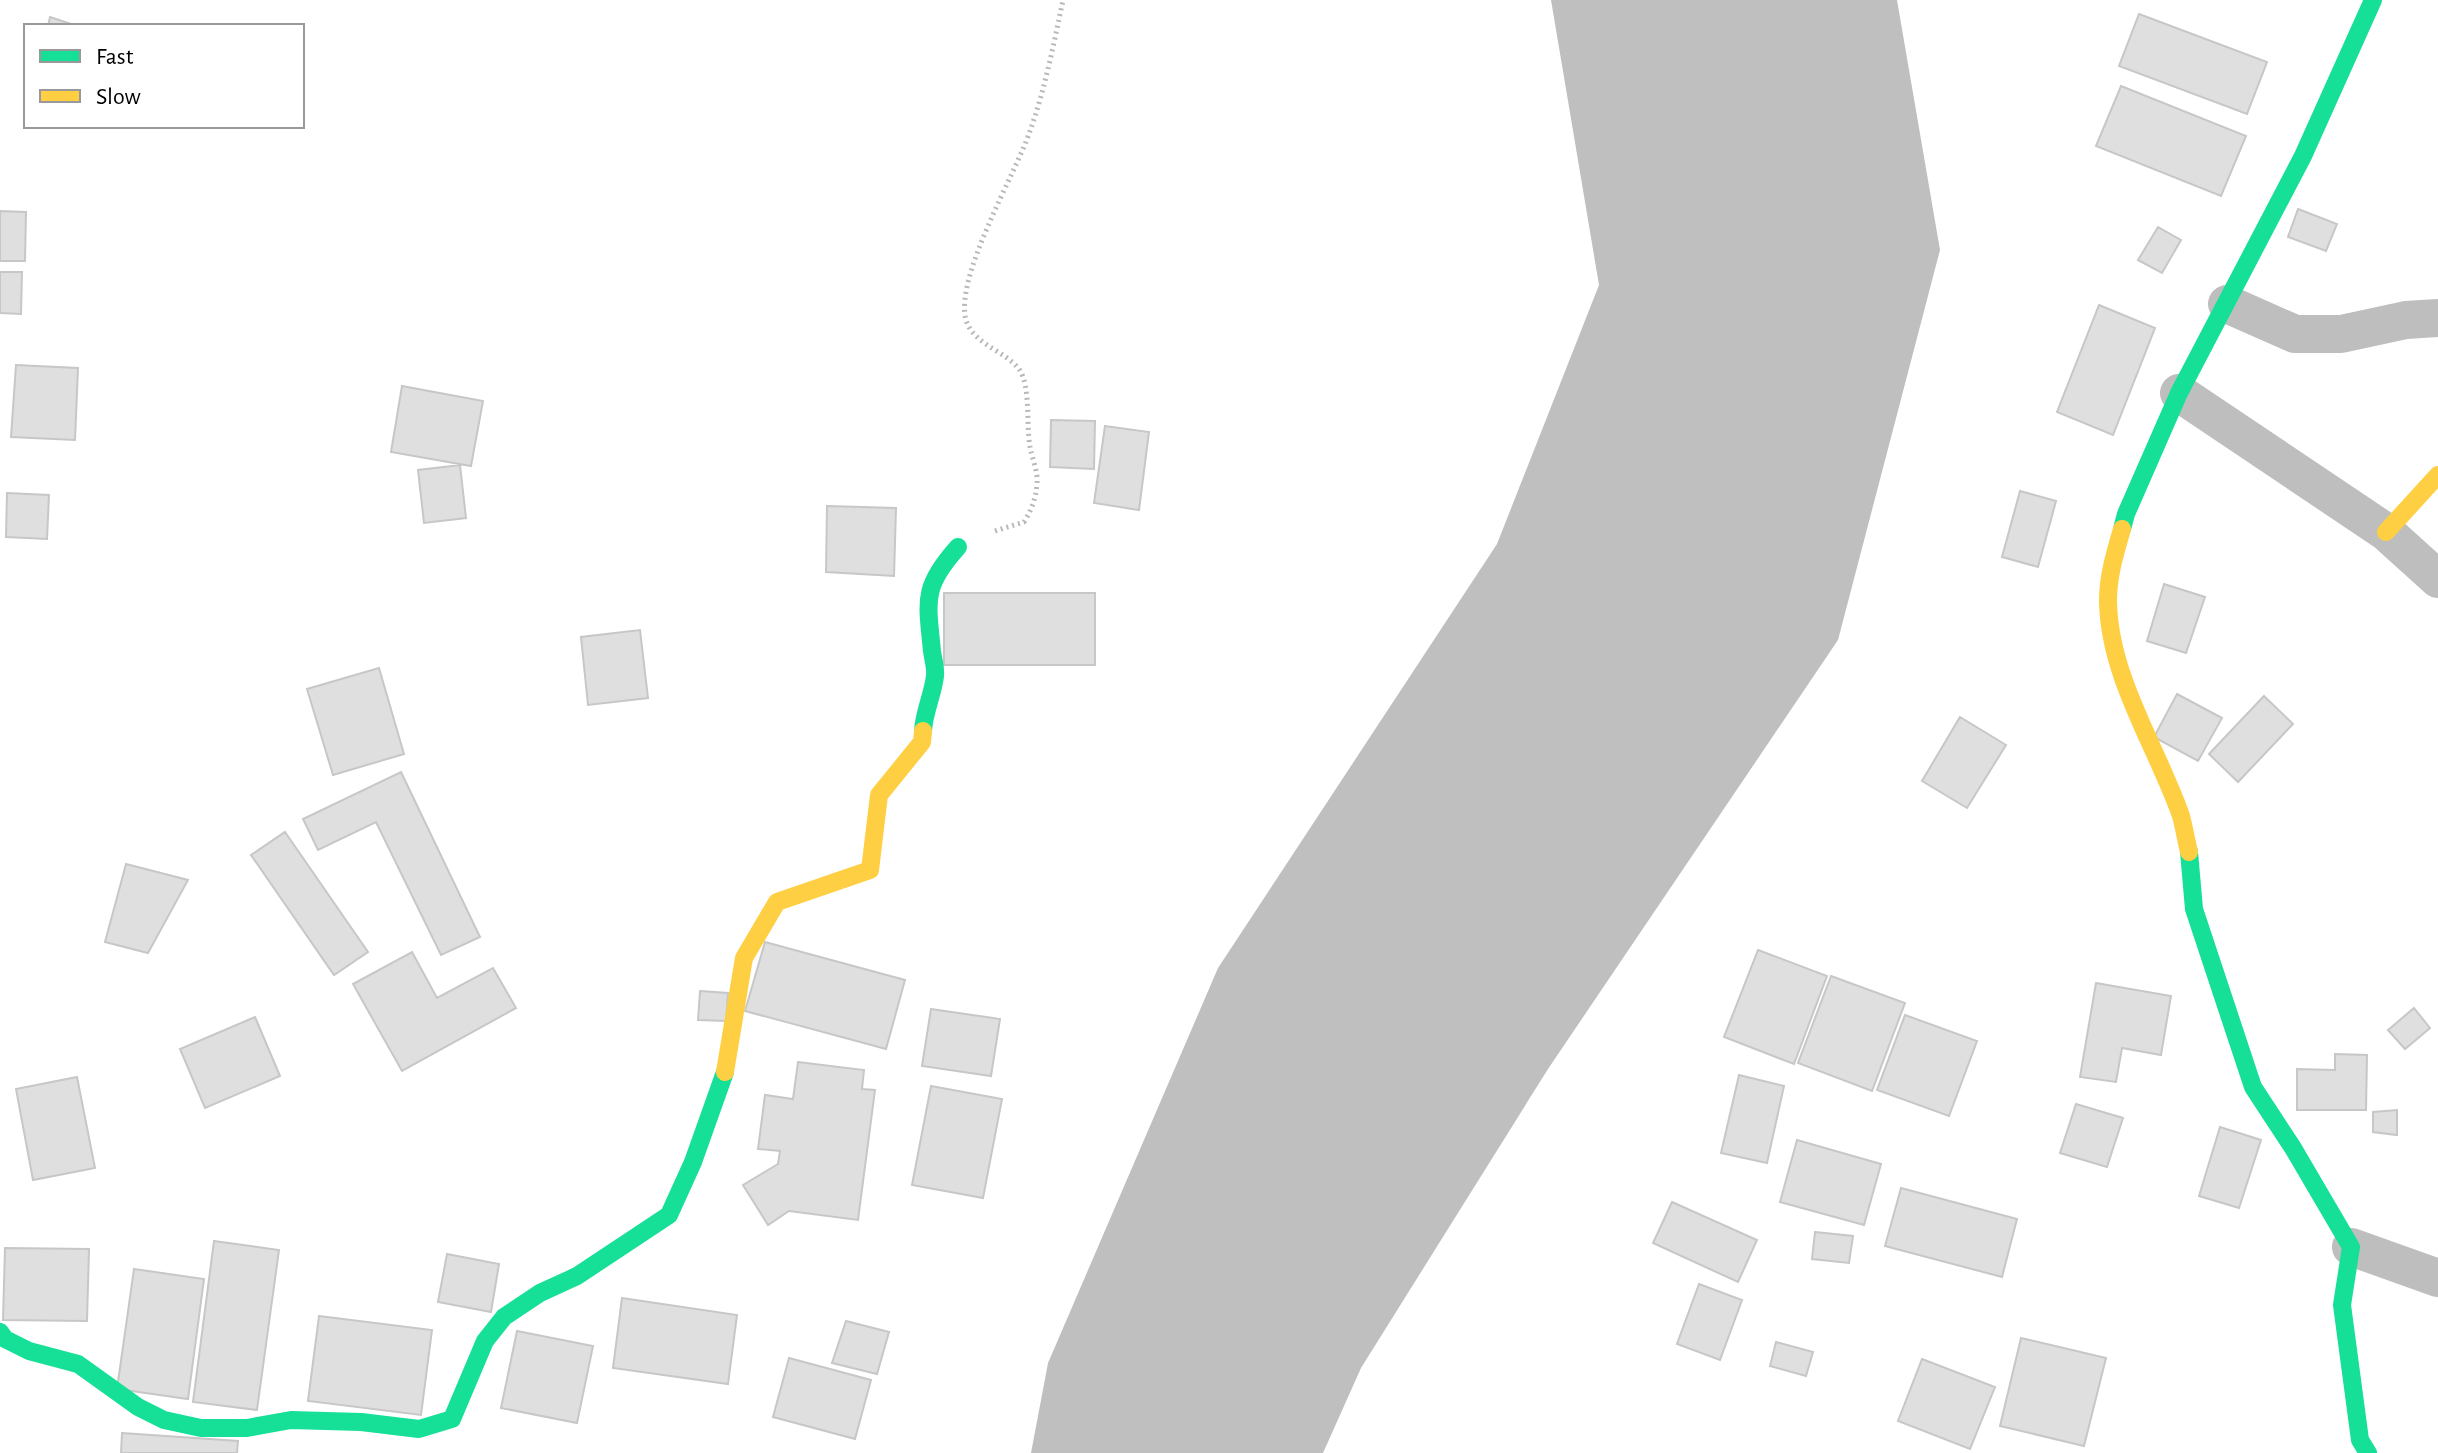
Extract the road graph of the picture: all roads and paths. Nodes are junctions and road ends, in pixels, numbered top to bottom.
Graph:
1 (1063, 0) edge
2 (2373, 0) edge
3 (2227, 304) junction
4 (2438, 318) edge
5 (2179, 393) junction
6 (2438, 475) edge
7 (2386, 532) junction
8 (958, 547) joint
9 (2438, 579) edge
10 (2351, 1247) junction
11 (2438, 1278) edge
12 (0, 1332) edge
13 (2368, 1453) edge

1 - 8 path
2 - 3 street
3 - 4 street
3 - 5 street
5 - 7 street
5 - 10 street
6 - 7 street
7 - 9 street
8 - 12 street
10 - 11 street
10 - 13 street

